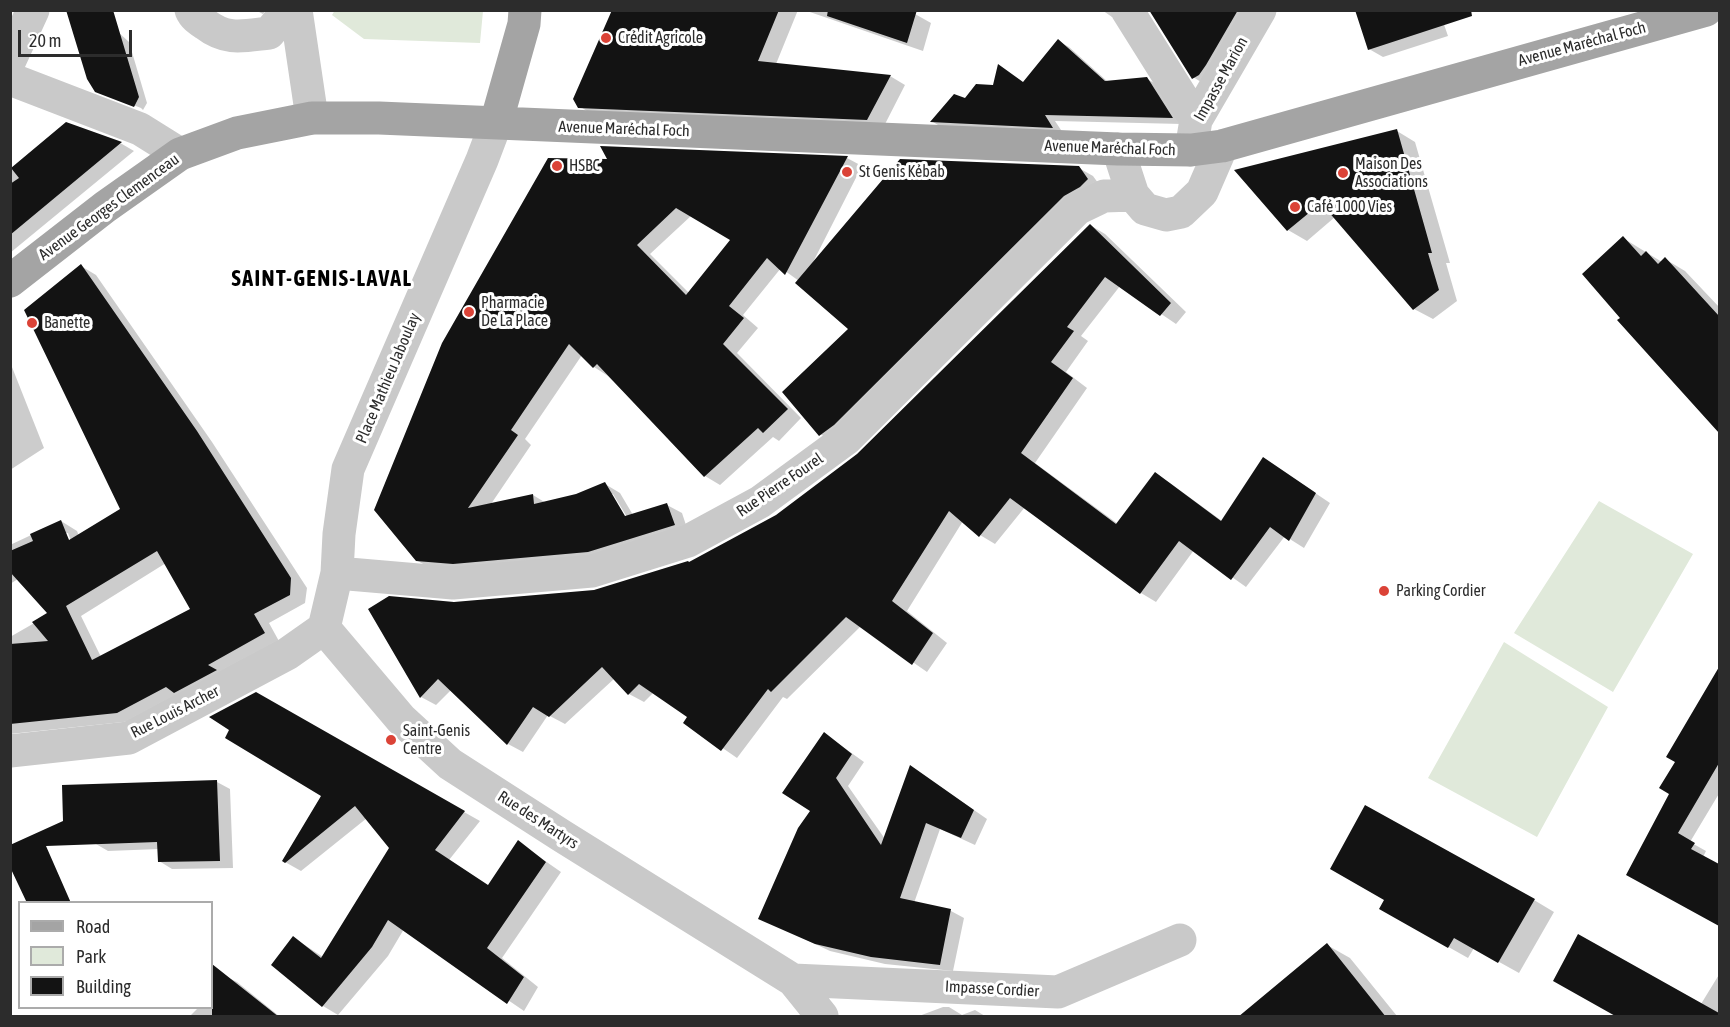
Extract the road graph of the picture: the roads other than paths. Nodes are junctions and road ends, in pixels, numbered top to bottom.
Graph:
1 (33, 10) edge
2 (191, 10) edge
3 (288, 10) edge
4 (296, 10) edge
5 (525, 10) edge
6 (1127, 10) edge
7 (1260, 10) edge
8 (1706, 10) edge
9 (10, 60) edge
10 (10, 79) edge
11 (312, 118) junction
12 (496, 123) junction
13 (1203, 139) junction
14 (1118, 149) junction
15 (180, 154) junction
16 (1133, 195) junction
17 (10, 281) edge
18 (337, 573) junction
19 (324, 628) junction
20 (10, 752) edge
21 (1180, 940) dead end
22 (793, 980) junction
23 (822, 1017) edge

1 - 9 street
2 - 3 street
4 - 11 street
5 - 12 main road
6 - 13 street
7 - 13 street, Impasse Marion
8 - 13 main road, Avenue Maréchal Foch
10 - 15 street
11 - 12 main road, Avenue Georges Clemenceau
11 - 15 main road, Avenue Georges Clemenceau
12 - 14 main road, Avenue Maréchal Foch
12 - 18 street, Place Mathieu Jaboulay
13 - 14 main road, Avenue Maréchal Foch
13 - 16 street
14 - 16 street
15 - 17 main road, Avenue Georges Clemenceau
16 - 18 street, Rue Pierre Fourel
18 - 19 street
19 - 20 street, Rue Louis Archer
19 - 22 street, Rue des Martyrs
21 - 22 street, Impasse Cordier
22 - 23 street, Rue des Martyrs

